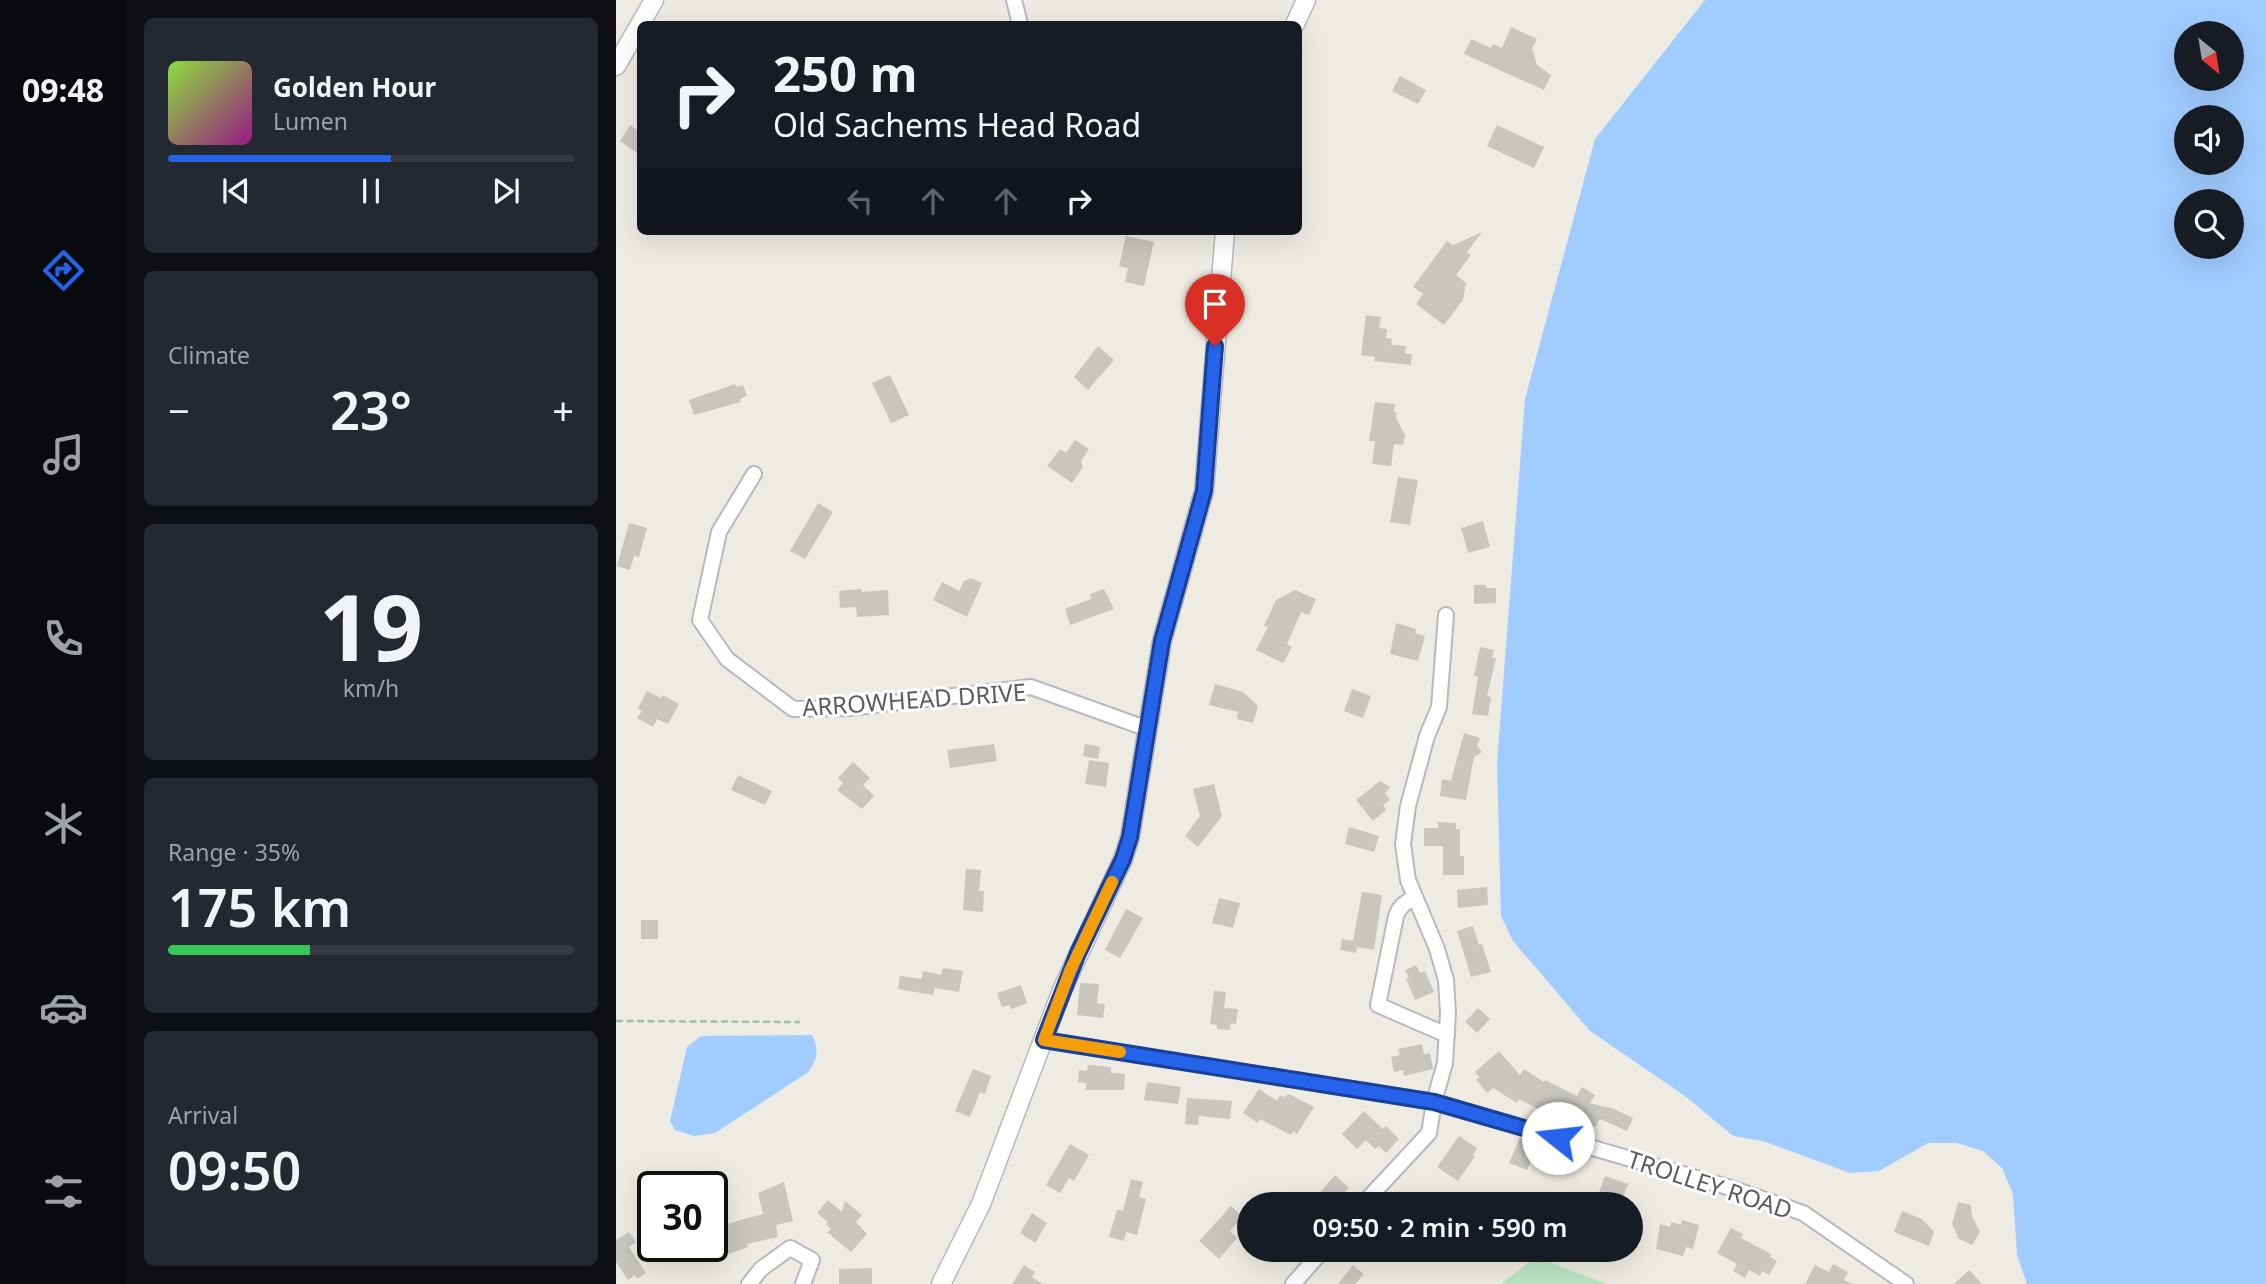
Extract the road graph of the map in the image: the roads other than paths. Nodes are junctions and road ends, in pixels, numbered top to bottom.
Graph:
1 (654, 0) edge
2 (1014, 0) edge
3 (1306, 0) edge
4 (642, 21) edge
5 (1019, 21) edge
6 (1296, 21) edge
7 (637, 30) edge
8 (616, 66) edge
9 (1225, 235) edge
10 (754, 474) dead end
11 (1446, 615) dead end
12 (1148, 729) junction
13 (1415, 898) junction
14 (1447, 1035) junction
15 (1044, 1040) junction
16 (1434, 1102) junction
17 (1374, 1192) edge
18 (1312, 1262) edge
19 (749, 1284) edge
20 (803, 1284) edge
21 (941, 1284) edge
22 (1293, 1284) edge
23 (1906, 1284) edge

1 - 4 street
2 - 5 street
3 - 6 street
7 - 8 street
9 - 12 street
10 - 12 street, ARROWHEAD DRIVE
11 - 13 street
12 - 15 street
13 - 14 street
13 - 14 street
14 - 16 street
15 - 16 street, TROLLEY ROAD
15 - 21 street
16 - 17 street
16 - 23 street, TROLLEY ROAD
18 - 22 street
19 - 20 street

